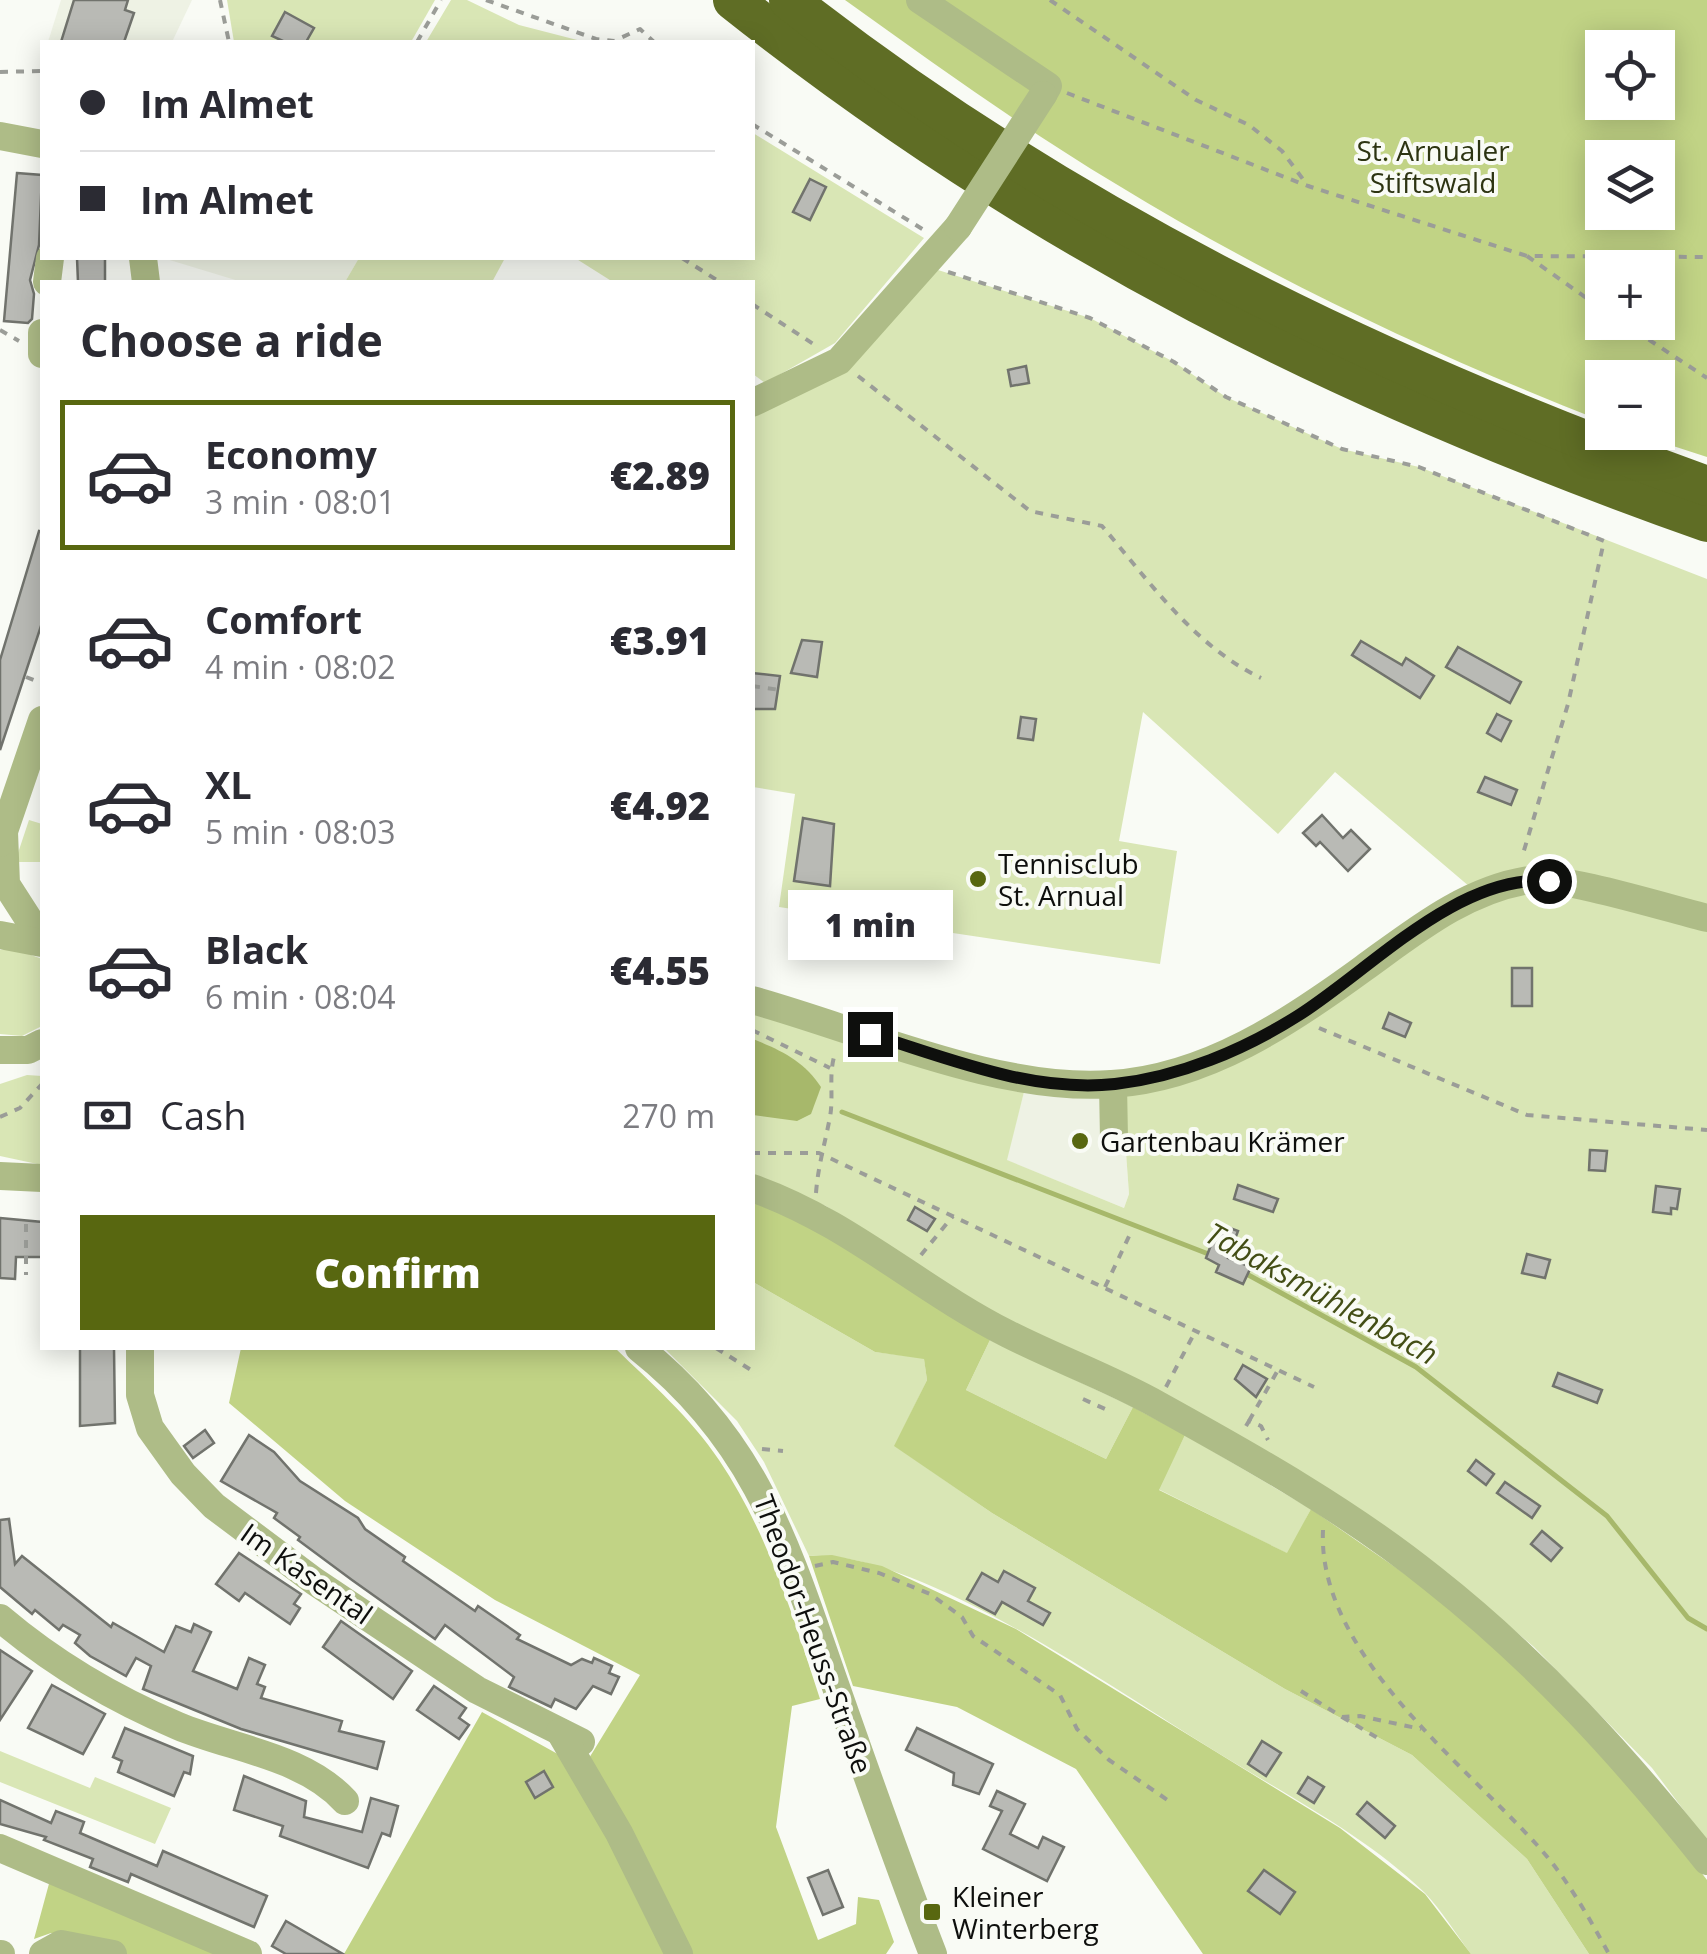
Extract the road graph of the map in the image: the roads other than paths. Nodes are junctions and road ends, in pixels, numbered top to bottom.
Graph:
1 (733, 0) edge
2 (789, 0) edge
3 (920, 0) edge
4 (0, 136) edge
5 (40, 144) edge
6 (755, 402) edge
7 (1707, 486) edge
8 (1707, 522) edge
9 (40, 726) edge
10 (2, 838) edge
11 (1707, 918) edge
12 (1, 936) edge
13 (40, 939) edge
14 (40, 942) edge
15 (755, 1001) edge
16 (30, 1048) edge
17 (0, 1071) edge
18 (1113, 1084) junction
19 (1114, 1140) dead end
20 (755, 1189) edge
21 (140, 1350) edge
22 (641, 1350) edge
23 (0, 1618) edge
24 (345, 1801) dead end
25 (0, 1848) edge
26 (1707, 1861) edge
27 (43, 1954) edge
28 (113, 1954) edge
29 (248, 1954) edge
30 (679, 1954) edge
31 (933, 1954) edge

1 - 8 highway
2 - 7 highway
3 - 6 street, bridge
4 - 5 street
9 - 10 street
10 - 13 street
11 - 18 street
12 - 14 street
15 - 18 street
16 - 17 street
18 - 19 street
20 - 26 street
21 - 30 street, Im Kasental
22 - 31 street, Theodor-Heuss-Straße
23 - 24 street
25 - 29 street
27 - 28 street

